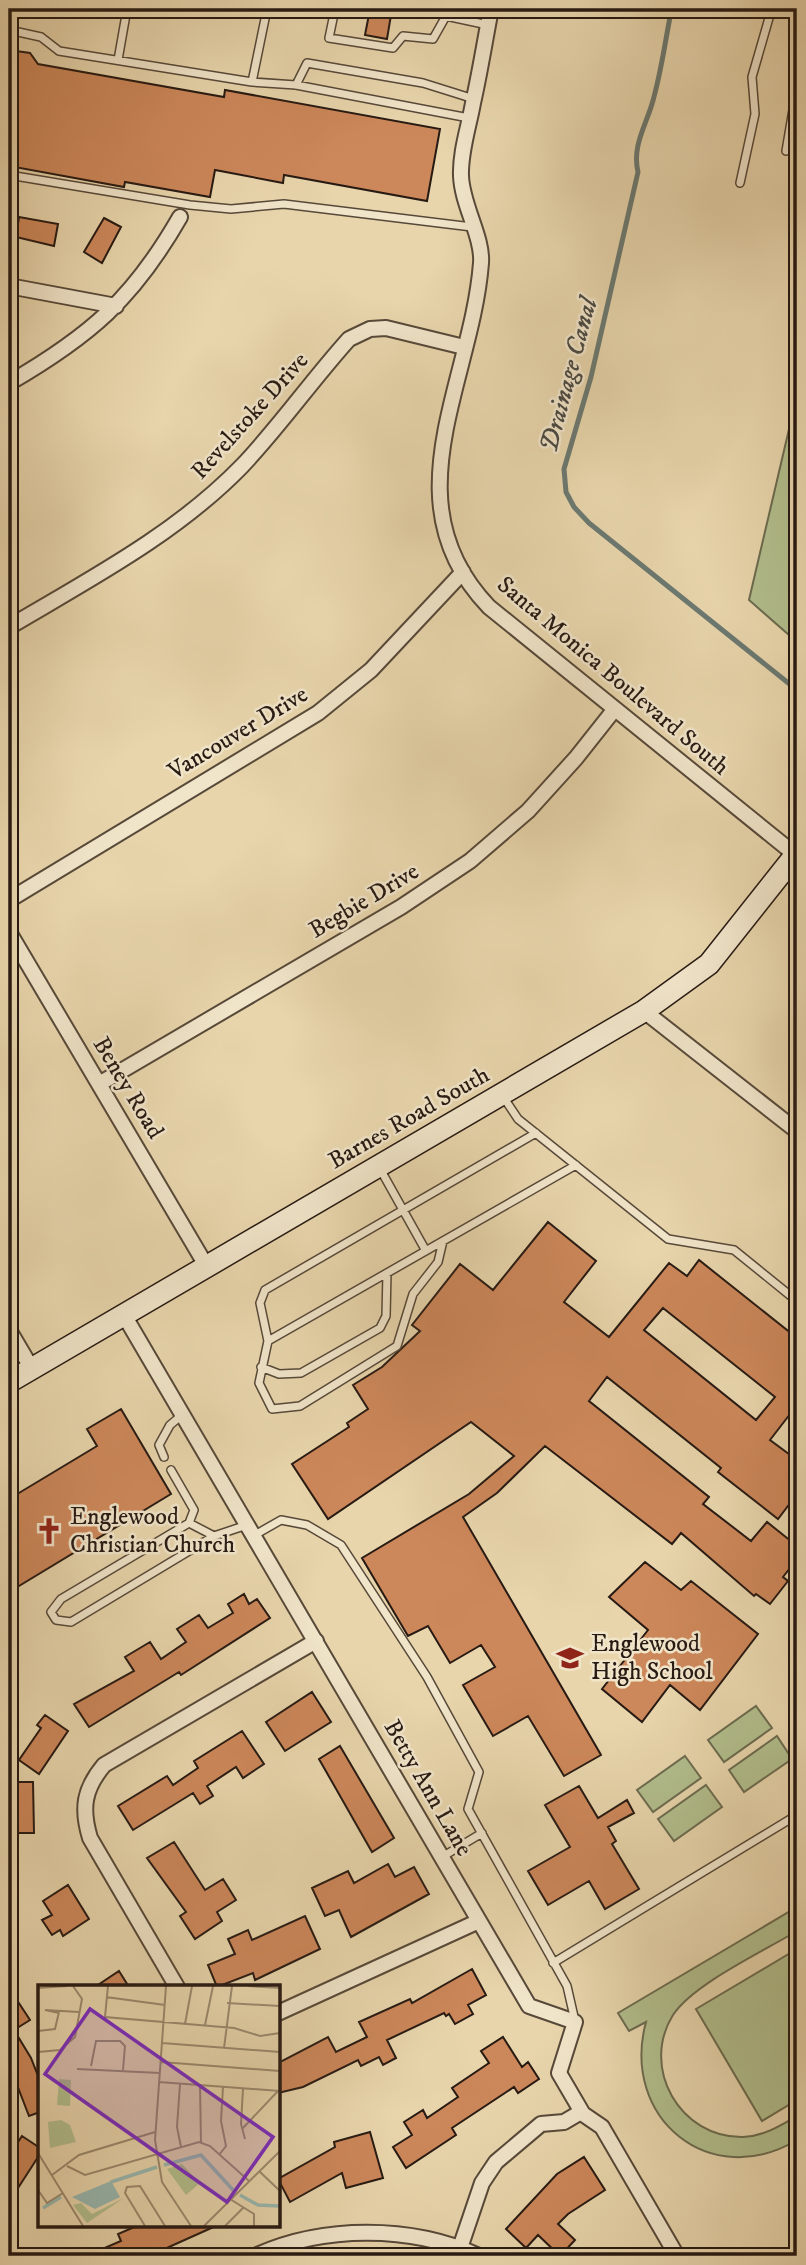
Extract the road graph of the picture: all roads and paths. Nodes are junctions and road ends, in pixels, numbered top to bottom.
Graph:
1 (127, 9) edge
2 (267, 9) edge
3 (335, 9) edge
4 (491, 9) edge
5 (768, 9) edge
6 (447, 13) edge
7 (488, 25) junction
8 (9, 30) edge
9 (118, 60) junction
10 (252, 82) junction
11 (296, 85) junction
12 (797, 86) edge
13 (474, 99) junction
14 (470, 118) junction
15 (786, 150) dead end
16 (9, 175) edge
17 (740, 183) dead end
18 (180, 217) dead end
19 (472, 228) junction
20 (9, 286) edge
21 (116, 306) junction
22 (464, 347) junction
23 (9, 383) edge
24 (463, 572) junction
25 (9, 627) edge
26 (614, 710) junction
27 (797, 854) edge
28 (9, 900) edge
29 (9, 932) edge
30 (644, 1011) junction
31 (99, 1084) junction
32 (501, 1095) junction
33 (797, 1131) edge
34 (536, 1133) junction
35 (576, 1165) junction
36 (379, 1166) junction
37 (404, 1210) junction
38 (443, 1241) junction
39 (426, 1251) junction
40 (207, 1267) junction
41 (387, 1273) junction
42 (797, 1301) edge
43 (124, 1315) junction
44 (9, 1330) edge
45 (268, 1341) junction
46 (261, 1367) junction
47 (32, 1369) junction
48 (9, 1382) edge
49 (183, 1415) junction
50 (164, 1457) dead end
51 (171, 1470) dead end
52 (189, 1523) junction
53 (250, 1530) junction
54 (214, 1536) junction
55 (316, 1641) junction
56 (797, 1815) edge
57 (482, 1833) junction
58 (441, 1857) junction
59 (478, 1921) junction
60 (553, 1963) junction
61 (176, 1985) edge
62 (280, 2012) edge
63 (575, 2022) junction
64 (581, 2112) junction
65 (460, 2248) junction
66 (255, 2256) edge
67 (479, 2256) edge
68 (677, 2256) edge

1 - 9 lane
2 - 10 lane
3 - 6 lane
4 - 7 street, Santa Monica Boulevard South
5 - 17 lane
6 - 7 lane
7 - 13 street, Santa Monica Boulevard South
8 - 9 lane
9 - 10 lane
10 - 11 lane
11 - 13 lane
11 - 14 lane
12 - 15 lane
13 - 14 street, Santa Monica Boulevard South
14 - 19 street, Santa Monica Boulevard South
16 - 19 lane
18 - 21 street
19 - 22 street, Santa Monica Boulevard South
20 - 21 street
21 - 23 street
22 - 24 street, Santa Monica Boulevard South
22 - 25 street, Revelstoke Drive
24 - 26 street, Santa Monica Boulevard South
24 - 28 street, Vancouver Drive
26 - 27 street, Santa Monica Boulevard South
26 - 31 street, Begbie Drive
27 - 30 street, Barnes Road South
29 - 31 street, Beney Road
30 - 32 street, Barnes Road South
30 - 33 street
31 - 40 street, Beney Road
32 - 34 lane
32 - 36 street, Barnes Road South
34 - 35 lane
34 - 37 lane
35 - 38 lane
35 - 42 lane
36 - 37 lane
36 - 40 street, Barnes Road South
37 - 39 lane
37 - 45 lane
38 - 39 lane
38 - 46 lane
39 - 41 lane
40 - 43 street, Barnes Road South
41 - 45 lane
41 - 46 lane
43 - 47 street, Barnes Road South
43 - 49 street, Betty Ann Lane
44 - 47 street
45 - 46 lane
47 - 48 street, Barnes Road South
49 - 50 lane
49 - 53 street, Betty Ann Lane
51 - 52 lane
52 - 54 lane
52 - 54 lane
53 - 54 lane
53 - 55 street, Betty Ann Lane
53 - 57 lane
55 - 58 street, Betty Ann Lane
55 - 61 street
56 - 60 lane
57 - 58 lane
57 - 60 lane
58 - 59 street, Betty Ann Lane
59 - 62 street
59 - 63 street, Betty Ann Lane
60 - 63 lane
63 - 64 street
64 - 65 street
64 - 68 street
65 - 66 street
65 - 67 street

